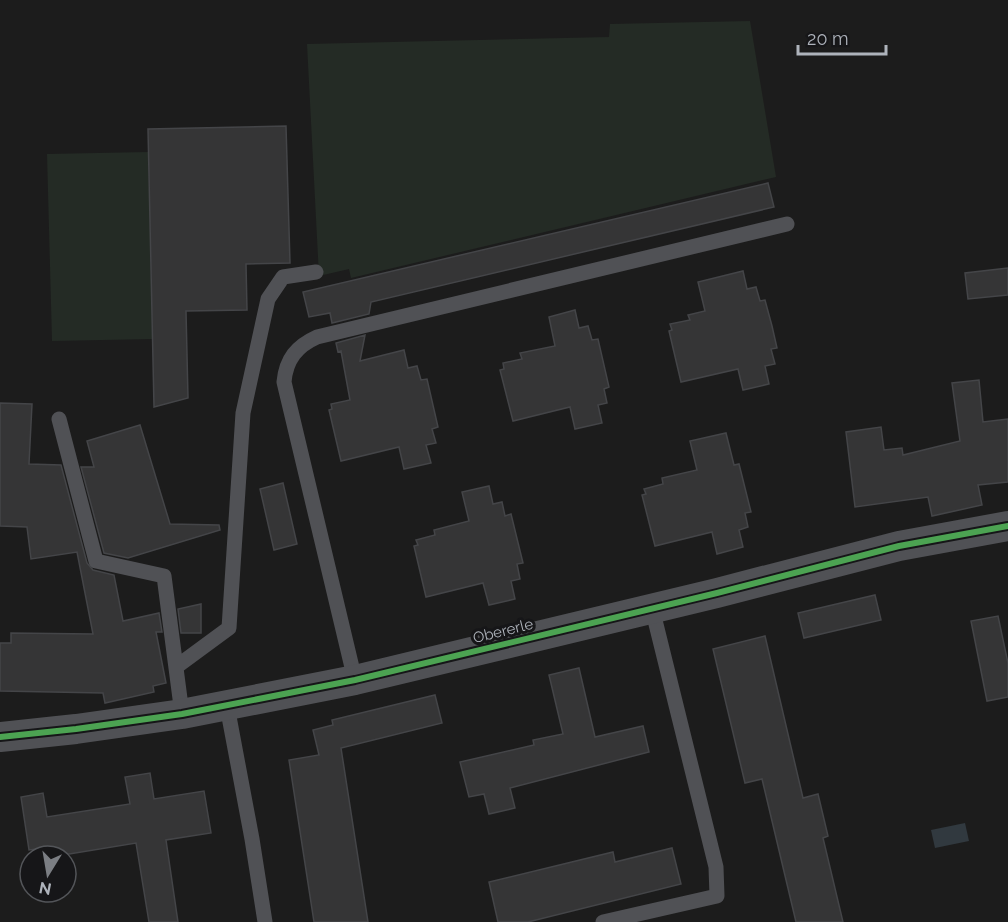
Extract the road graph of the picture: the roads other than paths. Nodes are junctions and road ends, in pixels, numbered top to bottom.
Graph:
1 (787, 224) dead end
2 (316, 272) dead end
3 (59, 419) dead end
4 (1008, 526) edge
5 (652, 608) junction
6 (176, 667) junction
7 (355, 680) junction
8 (227, 706) junction
9 (182, 714) junction
10 (0, 736) edge
11 (265, 922) edge
12 (603, 922) edge

1 - 7 lane
2 - 6 lane
3 - 6 lane
4 - 5 street, Obererle
5 - 7 street, Obererle
5 - 12 lane
6 - 9 lane
7 - 8 street, Obererle
8 - 9 street, Obererle
8 - 11 lane
9 - 10 street, Obererle

